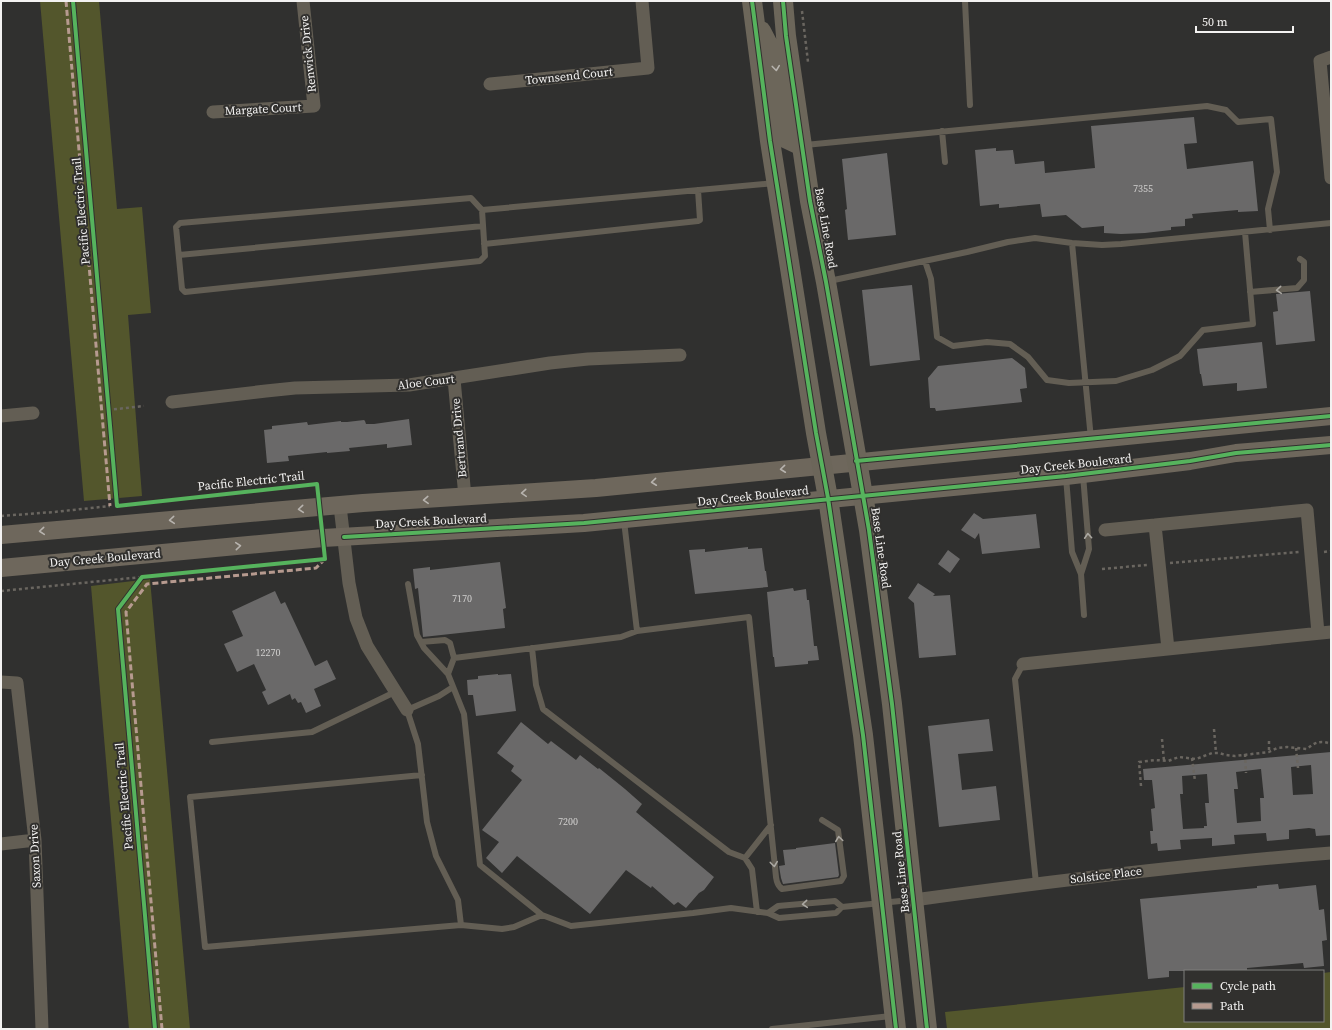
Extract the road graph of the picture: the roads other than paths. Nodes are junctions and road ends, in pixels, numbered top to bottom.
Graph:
1 (303, 1) edge
2 (642, 1) edge
3 (646, 1) edge
4 (752, 1) edge
5 (783, 1) edge
6 (965, 1) edge
7 (755, 20) junction
8 (1325, 59) edge
9 (490, 84) dead end
10 (970, 105) dead end
11 (314, 106) joint
12 (213, 112) dead end
13 (942, 131) junction
14 (802, 146) junction
15 (945, 162) dead end
16 (1331, 178) edge
17 (776, 183) junction
18 (698, 190) junction
19 (482, 210) junction
20 (1331, 223) edge
21 (483, 226) junction
22 (1270, 230) junction
23 (1245, 232) junction
24 (1072, 243) junction
25 (484, 244) junction
26 (179, 255) junction
27 (1300, 259) dead end
28 (925, 261) junction
29 (826, 282) junction
30 (1250, 292) junction
31 (680, 355) dead end
32 (454, 379) junction
33 (1085, 382) junction
34 (172, 402) dead end
35 (33, 413) dead end
36 (1, 416) edge
37 (1331, 416) edge
38 (1091, 439) junction
39 (1331, 445) edge
40 (856, 461) junction
41 (822, 465) junction
42 (1083, 474) junction
43 (1066, 476) junction
44 (863, 495) junction
45 (465, 497) junction
46 (828, 498) junction
47 (340, 506) junction
48 (624, 519) junction
49 (1155, 525) junction
50 (1105, 530) dead end
51 (1, 535) edge
52 (344, 536) junction
53 (1, 568) edge
54 (1081, 574) junction
55 (408, 584) dead end
56 (1084, 614) dead end
57 (637, 630) junction
58 (1331, 632) edge
59 (1318, 633) junction
60 (421, 642) junction
61 (532, 648) junction
62 (1168, 649) junction
63 (454, 658) junction
64 (1023, 664) joint
65 (448, 674) junction
66 (1, 682) edge
67 (453, 687) junction
68 (396, 692) junction
69 (407, 710) junction
70 (212, 742) dead end
71 (422, 775) junction
72 (822, 820) dead end
73 (771, 825) junction
74 (35, 840) junction
75 (1, 844) edge
76 (1331, 853) edge
77 (745, 858) junction
78 (1036, 883) junction
79 (914, 900) junction
80 (882, 903) junction
81 (842, 907) junction
82 (757, 912) junction
83 (768, 913) junction
84 (542, 915) junction
85 (461, 925) junction
86 (895, 1022) edge
87 (42, 1029) edge
88 (772, 1029) edge
89 (927, 1029) edge

1 - 11 street, Renwick Drive
2 - 3 street
2 - 9 street, Townsend Court
4 - 7 main road, Base Line Road
5 - 14 main road, Base Line Road
6 - 10 lane
7 -> 14 main road
7 - 17 main road, Base Line Road
8 - 16 street
11 - 12 street, Margate Court
13 - 14 lane
13 - 15 lane
13 - 22 lane
14 - 29 main road, Base Line Road
17 - 18 lane
17 - 41 main road, Base Line Road
18 - 19 lane
18 - 25 lane
19 - 21 lane
19 - 26 lane
20 - 22 lane
21 - 25 lane
21 - 26 lane
22 - 23 lane
23 - 24 lane
23 - 30 lane
24 - 28 lane
24 - 33 lane
25 - 26 lane
27 -> 30 lane
28 - 29 lane
28 - 33 lane
29 - 40 main road, Base Line Road
30 - 33 lane
31 - 32 street, Aloe Court
32 - 34 street, Aloe Court
32 - 45 street, Bertrand Drive
33 - 38 lane
35 - 36 street
37 - 38 main road, Day Creek Boulevard
38 - 40 main road, Day Creek Boulevard
39 - 42 main road, Day Creek Boulevard
40 - 41 main road, Day Creek Boulevard
40 - 44 main road, Base Line Road
41 -> 45 main road, Day Creek Boulevard
41 - 46 main road, Base Line Road
42 - 43 main road, Day Creek Boulevard
54 -> 42 lane
43 - 44 main road, Day Creek Boulevard
43 - 54 lane
44 - 46 main road, Day Creek Boulevard
44 - 79 main road, Base Line Road
45 -> 47 main road, Day Creek Boulevard
46 - 48 main road, Day Creek Boulevard
46 - 80 main road, Base Line Road
47 -> 51 main road, Day Creek Boulevard
47 - 52 street
48 - 52 main road, Day Creek Boulevard
48 - 57 lane
49 - 50 street
49 - 59 street
49 - 62 street
53 -> 52 main road, Day Creek Boulevard
52 - 68 street
54 - 56 lane
55 - 60 lane
57 - 61 lane
57 - 73 lane
58 - 59 street
59 - 62 street
60 - 63 lane
60 - 65 lane
61 - 63 lane
61 - 77 lane
62 - 64 street
63 - 65 lane
64 - 78 lane
65 - 67 lane
66 - 74 street, Saxon Drive
67 - 69 lane
67 - 84 lane
68 - 69 street
68 - 70 lane
69 - 71 lane
71 - 85 lane
71 - 85 lane
73 -> 72 lane
73 - 77 lane
74 - 75 street
74 - 87 street, Saxon Drive
76 - 78 street, Solstice Place
77 - 82 lane
78 - 79 street, Solstice Place
79 - 80 lane, Solstice Place
79 - 89 main road, Base Line Road
80 - 81 lane, Solstice Place
80 - 86 main road, Base Line Road
81 - 83 lane
81 -> 83 lane
82 - 83 lane
82 - 84 lane
84 - 85 lane
86 - 88 lane

